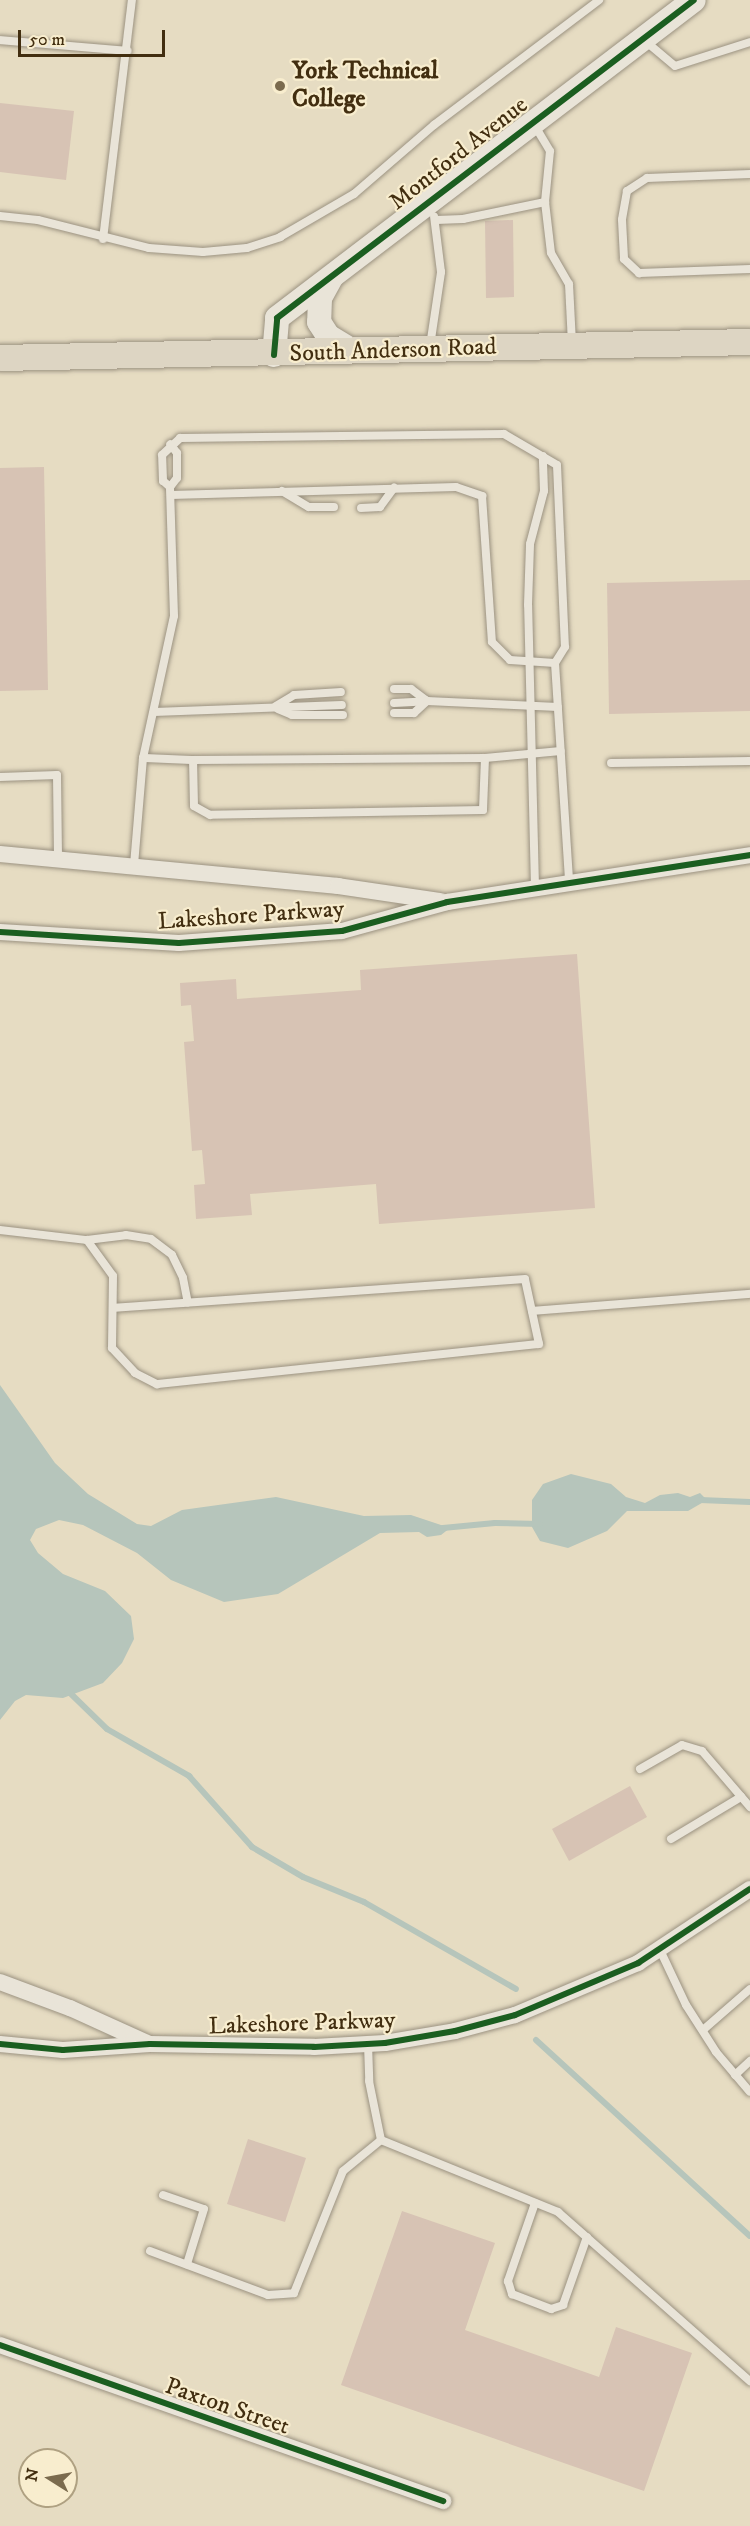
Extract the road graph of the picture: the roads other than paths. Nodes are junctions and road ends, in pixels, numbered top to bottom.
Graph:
1 (132, 0) edge
2 (600, 0) edge
3 (693, 0) edge
4 (642, 39) junction
5 (0, 40) edge
6 (750, 42) edge
7 (128, 51) junction
8 (532, 120) junction
9 (750, 174) edge
10 (546, 202) junction
11 (430, 211) junction
12 (0, 216) edge
13 (103, 238) junction
14 (750, 269) edge
15 (332, 276) junction
16 (750, 342) edge
17 (573, 346) junction
18 (430, 349) junction
19 (353, 351) junction
20 (274, 355) junction
21 (0, 358) edge
22 (170, 444) junction
23 (543, 456) junction
24 (394, 488) junction
25 (171, 491) junction
26 (282, 491) junction
27 (334, 507) dead end
28 (361, 508) dead end
29 (529, 661) junction
30 (555, 663) junction
31 (394, 689) dead end
32 (342, 692) dead end
33 (427, 701) junction
34 (394, 703) dead end
35 (342, 705) dead end
36 (558, 706) junction
37 (275, 707) junction
38 (531, 707) junction
39 (154, 712) junction
40 (394, 713) dead end
41 (343, 716) dead end
42 (561, 751) junction
43 (531, 752) junction
44 (143, 758) junction
45 (485, 758) junction
46 (193, 760) junction
47 (750, 761) edge
48 (611, 763) dead end
49 (0, 777) edge
50 (0, 854) edge
51 (750, 855) edge
52 (58, 857) junction
53 (134, 865) junction
54 (569, 882) junction
55 (535, 887) junction
56 (447, 902) junction
57 (0, 932) edge
58 (0, 1230) edge
59 (87, 1240) junction
60 (750, 1294) edge
61 (188, 1303) junction
62 (115, 1308) junction
63 (532, 1311) junction
64 (640, 1769) dead end
65 (741, 1797) junction
66 (750, 1807) edge
67 (671, 1839) dead end
68 (750, 1889) edge
69 (660, 1950) junction
70 (0, 1982) edge
71 (750, 1989) edge
72 (703, 2030) junction
73 (0, 2044) edge
74 (150, 2044) junction
75 (368, 2044) junction
76 (750, 2061) edge
77 (735, 2075) junction
78 (750, 2092) edge
79 (381, 2140) junction
80 (163, 2195) dead end
81 (534, 2203) junction
82 (587, 2237) junction
83 (150, 2251) dead end
84 (187, 2264) junction
85 (0, 2344) edge
86 (750, 2381) edge
87 (443, 2501) dead end

1 - 7 lane
2 - 13 lane
3 - 4 street, Montford Avenue
4 - 6 lane
4 - 8 street, Montford Avenue
5 - 7 lane
7 - 13 lane
8 - 10 lane
8 - 11 street, Montford Avenue
9 - 14 lane
10 - 11 lane
10 - 17 lane
11 - 15 street, Montford Avenue
11 - 18 lane
12 - 13 lane
15 - 19 street
15 - 20 street, Montford Avenue
16 - 17 main road, South Anderson Road
17 - 18 main road, South Anderson Road
18 - 19 main road, South Anderson Road
19 - 20 main road, South Anderson Road
20 - 21 main road, South Anderson Road
22 - 23 lane
22 - 25 lane
22 - 25 lane
23 - 29 lane
23 - 30 lane
24 - 26 lane
24 - 28 lane
24 - 29 lane
25 - 26 lane
25 - 39 lane
26 - 27 lane
29 - 30 lane
29 - 38 lane
30 - 36 lane
31 - 33 lane
32 - 37 lane
33 - 34 lane
33 - 38 lane
33 - 40 lane
35 - 37 lane
36 - 38 lane
36 - 42 lane
37 - 39 lane
37 - 41 lane
38 - 43 lane
39 - 44 lane
42 - 43 lane
42 - 54 lane
43 - 45 lane
43 - 55 lane
44 - 46 lane
44 - 53 lane
45 - 46 lane
45 - 46 lane
47 - 48 lane
49 - 52 lane
50 - 52 street, Lakeshore Parkway
51 - 54 street, Lakeshore Parkway
52 - 53 street, Lakeshore Parkway
53 - 56 street, Lakeshore Parkway
54 - 55 street, Lakeshore Parkway
55 - 56 street, Lakeshore Parkway
56 - 57 street, Lakeshore Parkway
58 - 59 lane
59 - 61 lane
59 - 62 lane
60 - 63 lane
61 - 62 lane
61 - 63 lane
62 - 63 lane
64 - 65 lane
65 - 66 lane
65 - 67 lane
68 - 69 street, Lakeshore Parkway
69 - 72 lane
69 - 75 street, Lakeshore Parkway
70 - 74 street, Lakeshore Parkway
71 - 72 lane
72 - 77 lane
73 - 74 street, Lakeshore Parkway
74 - 75 street, Lakeshore Parkway
75 - 79 lane
76 - 77 lane
77 - 78 lane
79 - 81 lane
79 - 84 lane
80 - 84 lane
81 - 82 lane
81 - 82 lane
82 - 86 lane
83 - 84 lane
85 - 87 street, Paxton Street

